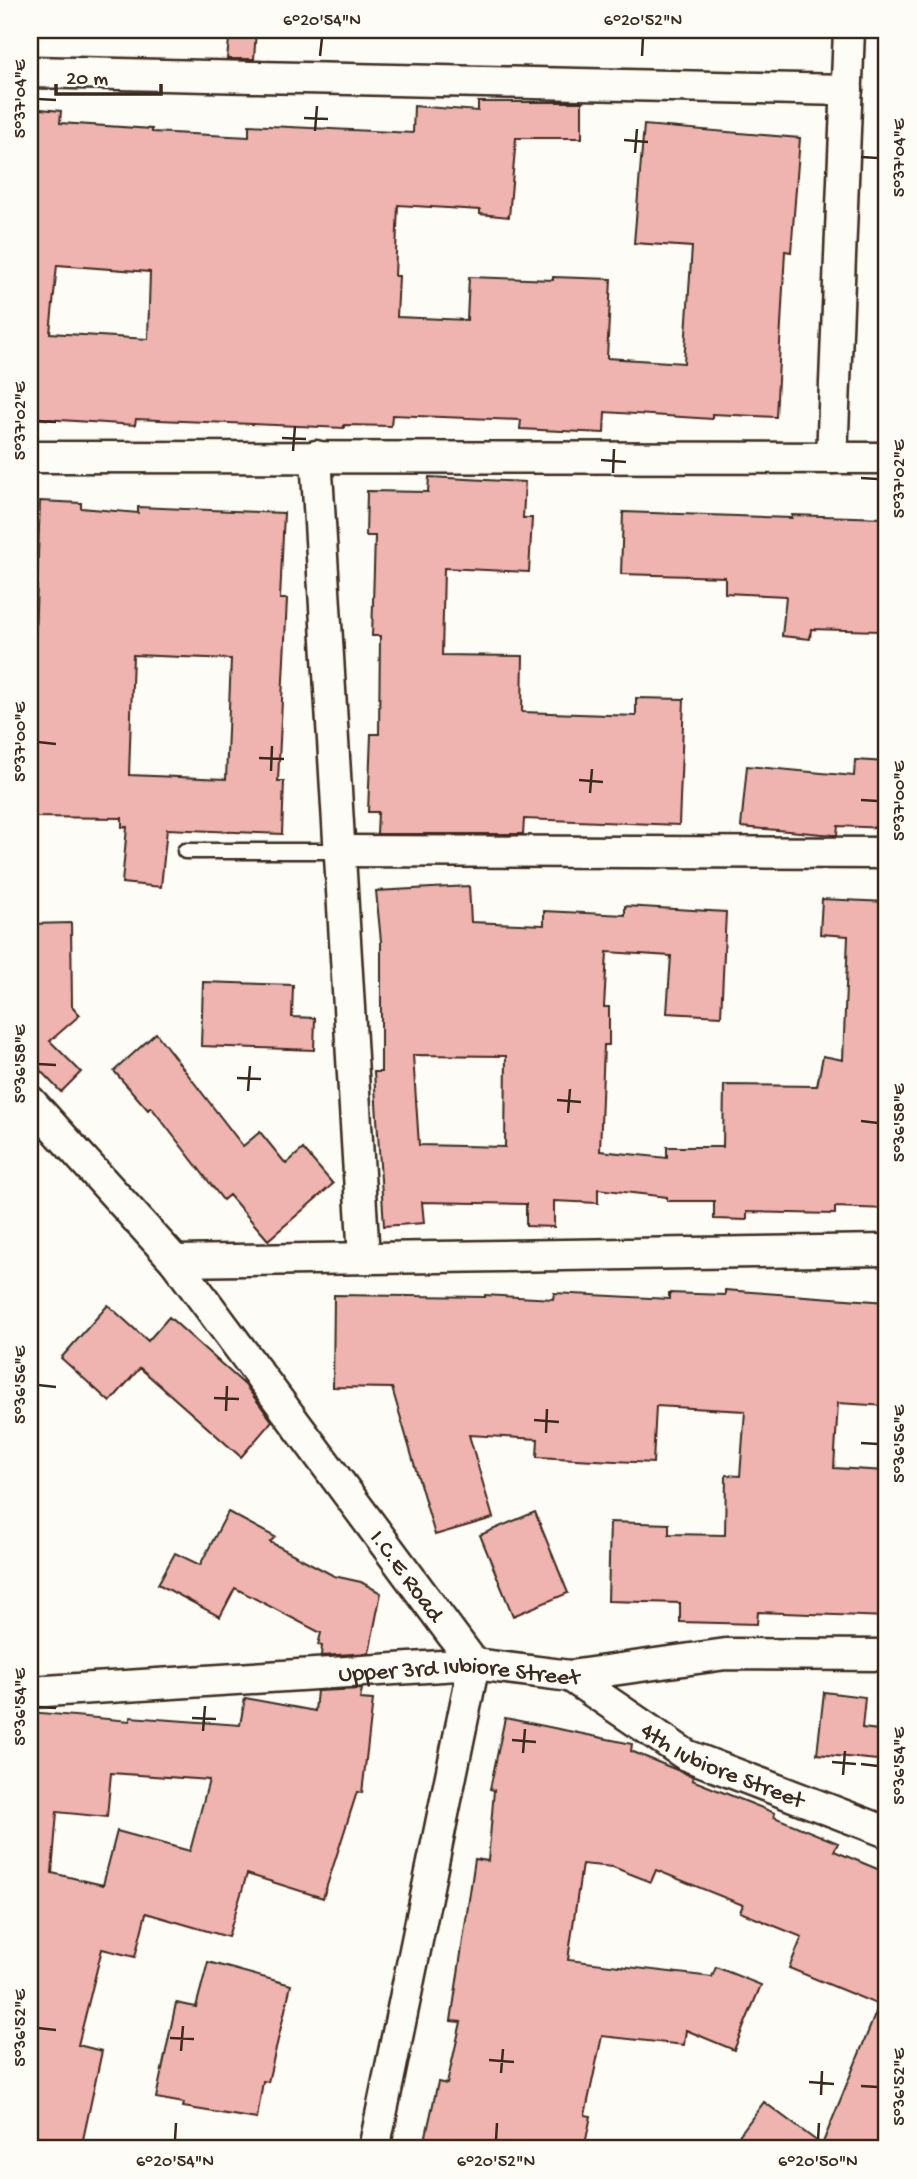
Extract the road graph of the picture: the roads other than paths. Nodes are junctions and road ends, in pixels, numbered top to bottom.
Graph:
1 (849, 30) edge
2 (30, 72) edge
3 (846, 90) junction
4 (316, 456) junction
5 (30, 457) edge
6 (832, 458) junction
7 (887, 458) edge
8 (185, 851) dead end
9 (340, 851) junction
10 (887, 853) edge
11 (30, 1101) edge
12 (887, 1251) edge
13 (364, 1258) junction
14 (175, 1261) junction
15 (887, 1654) edge
16 (474, 1664) junction
17 (569, 1676) junction
18 (30, 1692) edge
19 (887, 1832) edge
20 (374, 2149) edge

1 - 3 street
2 - 3 street
3 - 6 street
4 - 5 street
4 - 6 street
4 - 9 street
6 - 7 street
8 - 9 lane
9 - 10 street
9 - 13 street
11 - 14 street, I.C.E Road
12 - 13 street
13 - 14 street
14 - 16 street, I.C.E Road
15 - 17 street, Upper 3rd Ivbiore Street
16 - 17 street, Upper 3rd Ivbiore Street
16 - 18 street, Upper 3rd Ivbiore Street
16 - 20 street
17 - 19 street, 4th Ivbiore Street

